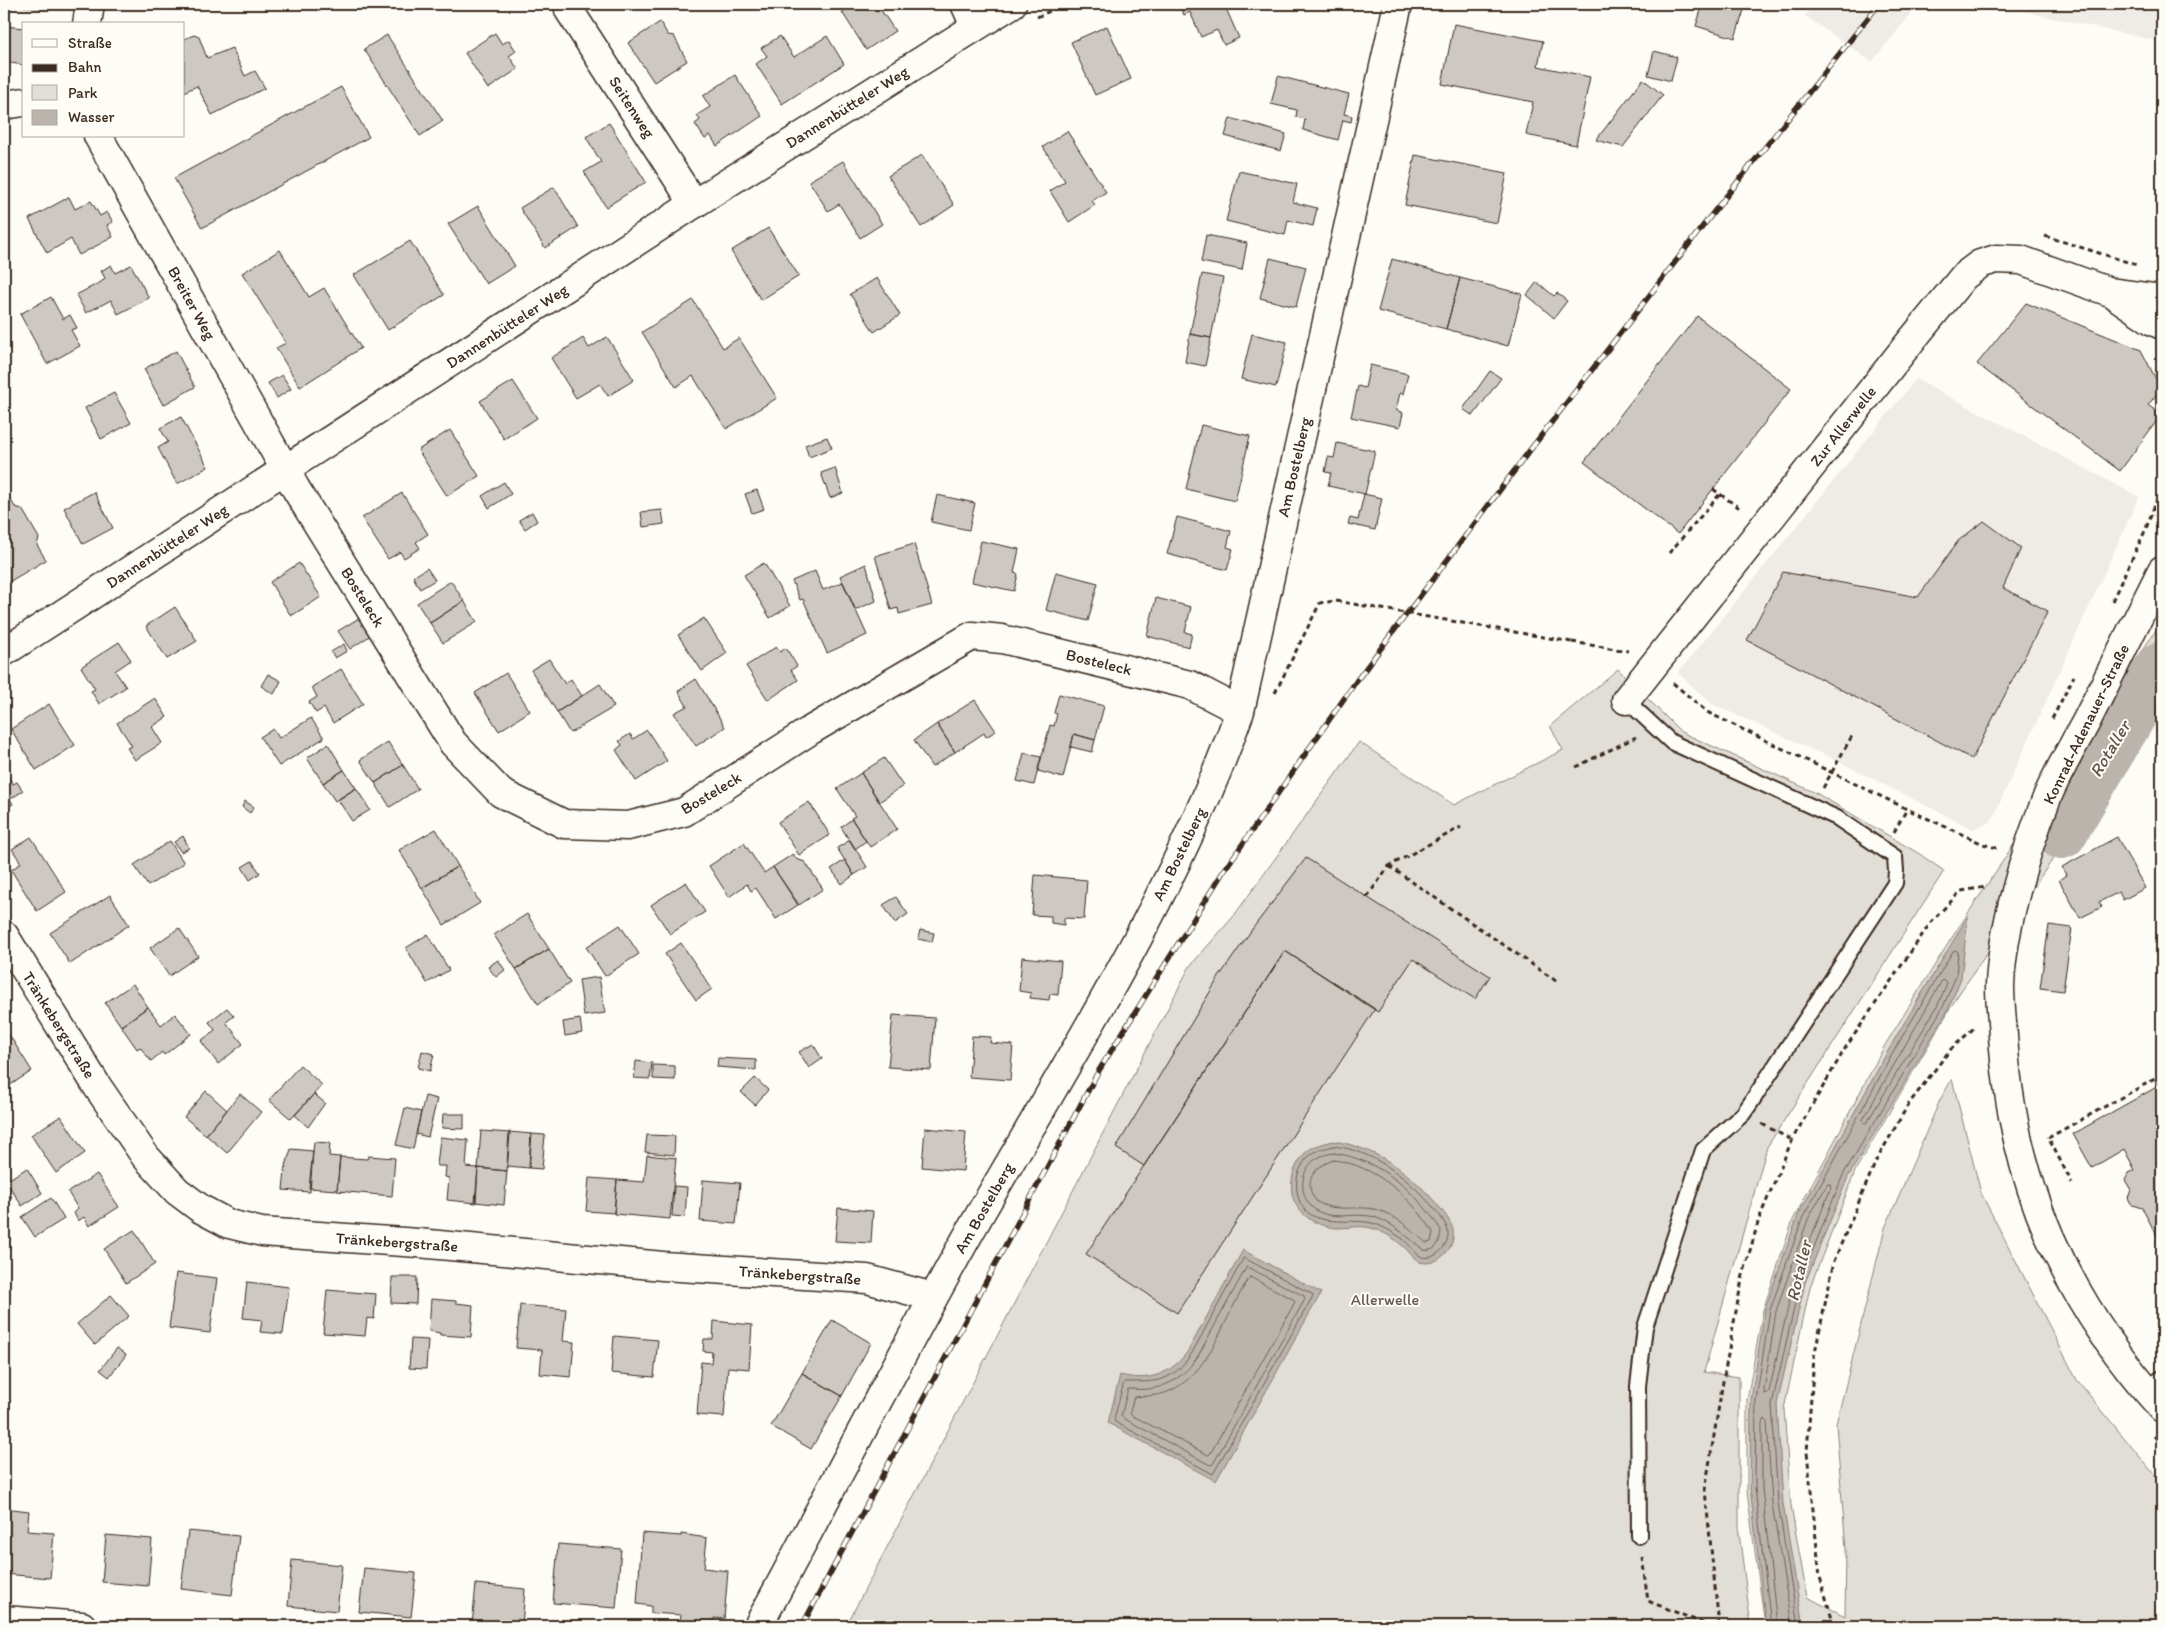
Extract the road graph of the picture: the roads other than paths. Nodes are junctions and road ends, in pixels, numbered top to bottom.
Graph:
1 (90, 4) edge
2 (1012, 4) edge
3 (1398, 4) edge
4 (569, 10) dead end
5 (970, 15) edge
6 (87, 22) edge
7 (22, 102) edge
8 (4, 104) edge
9 (99, 138) edge
10 (694, 204) junction
11 (2110, 292) junction
12 (2162, 299) edge
13 (2162, 325) edge
14 (285, 470) junction
15 (2162, 570) edge
16 (4, 652) edge
17 (1626, 700) joint
18 (1240, 710) junction
19 (4, 935) edge
20 (933, 1297) junction
21 (2157, 1392) edge
22 (1640, 1536) road end
23 (4, 1620) edge
24 (82, 1626) edge
25 (758, 1626) edge

1 - 6 street
2 - 5 street, Dannenbütteler Weg
3 - 18 street, Am Bostelberg
4 - 10 street, Seitenweg
5 - 10 street, Dannenbütteler Weg
7 - 8 street
9 - 14 street, Breiter Weg
10 - 14 street, Dannenbütteler Weg
11 - 12 street, Zur Allerwelle
11 - 13 street, Zur Allerwelle
11 - 17 street, Zur Allerwelle
14 - 16 street, Dannenbütteler Weg
14 - 18 street, Bosteleck
15 - 21 street, Konrad-Adenauer-Straße
17 - 22 lane
18 - 20 street, Am Bostelberg
19 - 20 street, Tränkebergstraße
20 - 25 street, Am Bostelberg
23 - 24 street

